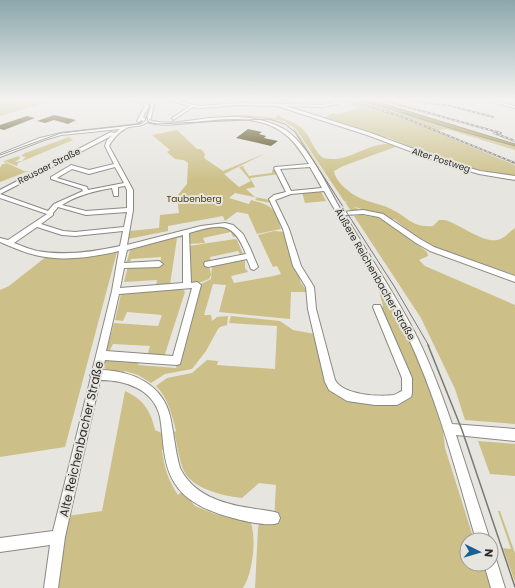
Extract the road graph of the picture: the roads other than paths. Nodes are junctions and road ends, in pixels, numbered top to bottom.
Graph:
1 (127, 126) edge
2 (274, 126) edge
3 (345, 126) edge
4 (122, 128) junction
5 (0, 153) edge
6 (0, 156) edge
7 (117, 165) junction
8 (311, 165) junction
9 (515, 178) edge
10 (127, 184) junction
11 (115, 186) junction
12 (325, 189) junction
13 (0, 192) edge
14 (86, 192) junction
15 (289, 193) junction
16 (116, 195) dead end
17 (0, 196) edge
18 (56, 205) junction
19 (130, 210) junction
20 (49, 212) junction
21 (340, 214) junction
22 (36, 224) junction
23 (127, 229) junction
24 (186, 232) junction
25 (0, 240) edge
26 (9, 243) junction
27 (124, 248) junction
28 (249, 256) junction
29 (158, 264) dead end
30 (208, 264) dead end
31 (121, 266) junction
32 (254, 267) dead end
33 (515, 279) edge
34 (187, 285) junction
35 (116, 291) junction
36 (377, 307) dead end
37 (100, 355) junction
38 (95, 375) junction
39 (448, 429) junction
40 (515, 435) edge
41 (273, 518) dead end
42 (480, 532) edge
43 (58, 537) junction
44 (0, 545) edge
45 (493, 572) edge
46 (51, 588) edge
47 (498, 588) edge

1 - 4 street, Äußere Reichenbacher Straße
2 - 8 street, Äußere Reichenbacher Straße
3 - 9 street, Alter Postweg
4 - 5 street
4 - 6 street
4 - 7 street, Alte Reichenbacher Straße
4 - 13 street, Reusaer Straße
7 - 10 street, Alte Reichenbacher Straße
7 - 14 street
8 - 12 street, Äußere Reichenbacher Straße
8 - 15 street
10 - 11 street
10 - 19 street, Alte Reichenbacher Straße
11 - 14 street
11 - 16 street
12 - 15 street
12 - 21 street, Äußere Reichenbacher Straße
14 - 18 street
15 - 36 street
17 - 20 street
18 - 19 street
18 - 20 street
19 - 23 street, Alte Reichenbacher Straße
20 - 22 street
21 - 33 street
21 - 39 street, Äußere Reichenbacher Straße
22 - 23 street
22 - 26 street
23 - 27 street, Alte Reichenbacher Straße
24 - 27 street
24 - 28 street
24 - 34 street
25 - 26 street
26 - 27 street
27 - 31 street, Alte Reichenbacher Straße
28 - 30 street
28 - 32 street
29 - 31 street
31 - 35 street, Alte Reichenbacher Straße
34 - 35 street
34 - 37 street
35 - 37 street, Alte Reichenbacher Straße
37 - 38 street, Alte Reichenbacher Straße
38 - 41 street
38 - 43 street, Alte Reichenbacher Straße
39 - 40 street
39 - 42 street, Äußere Reichenbacher Straße
43 - 44 street
43 - 46 street, Alte Reichenbacher Straße
45 - 47 street

